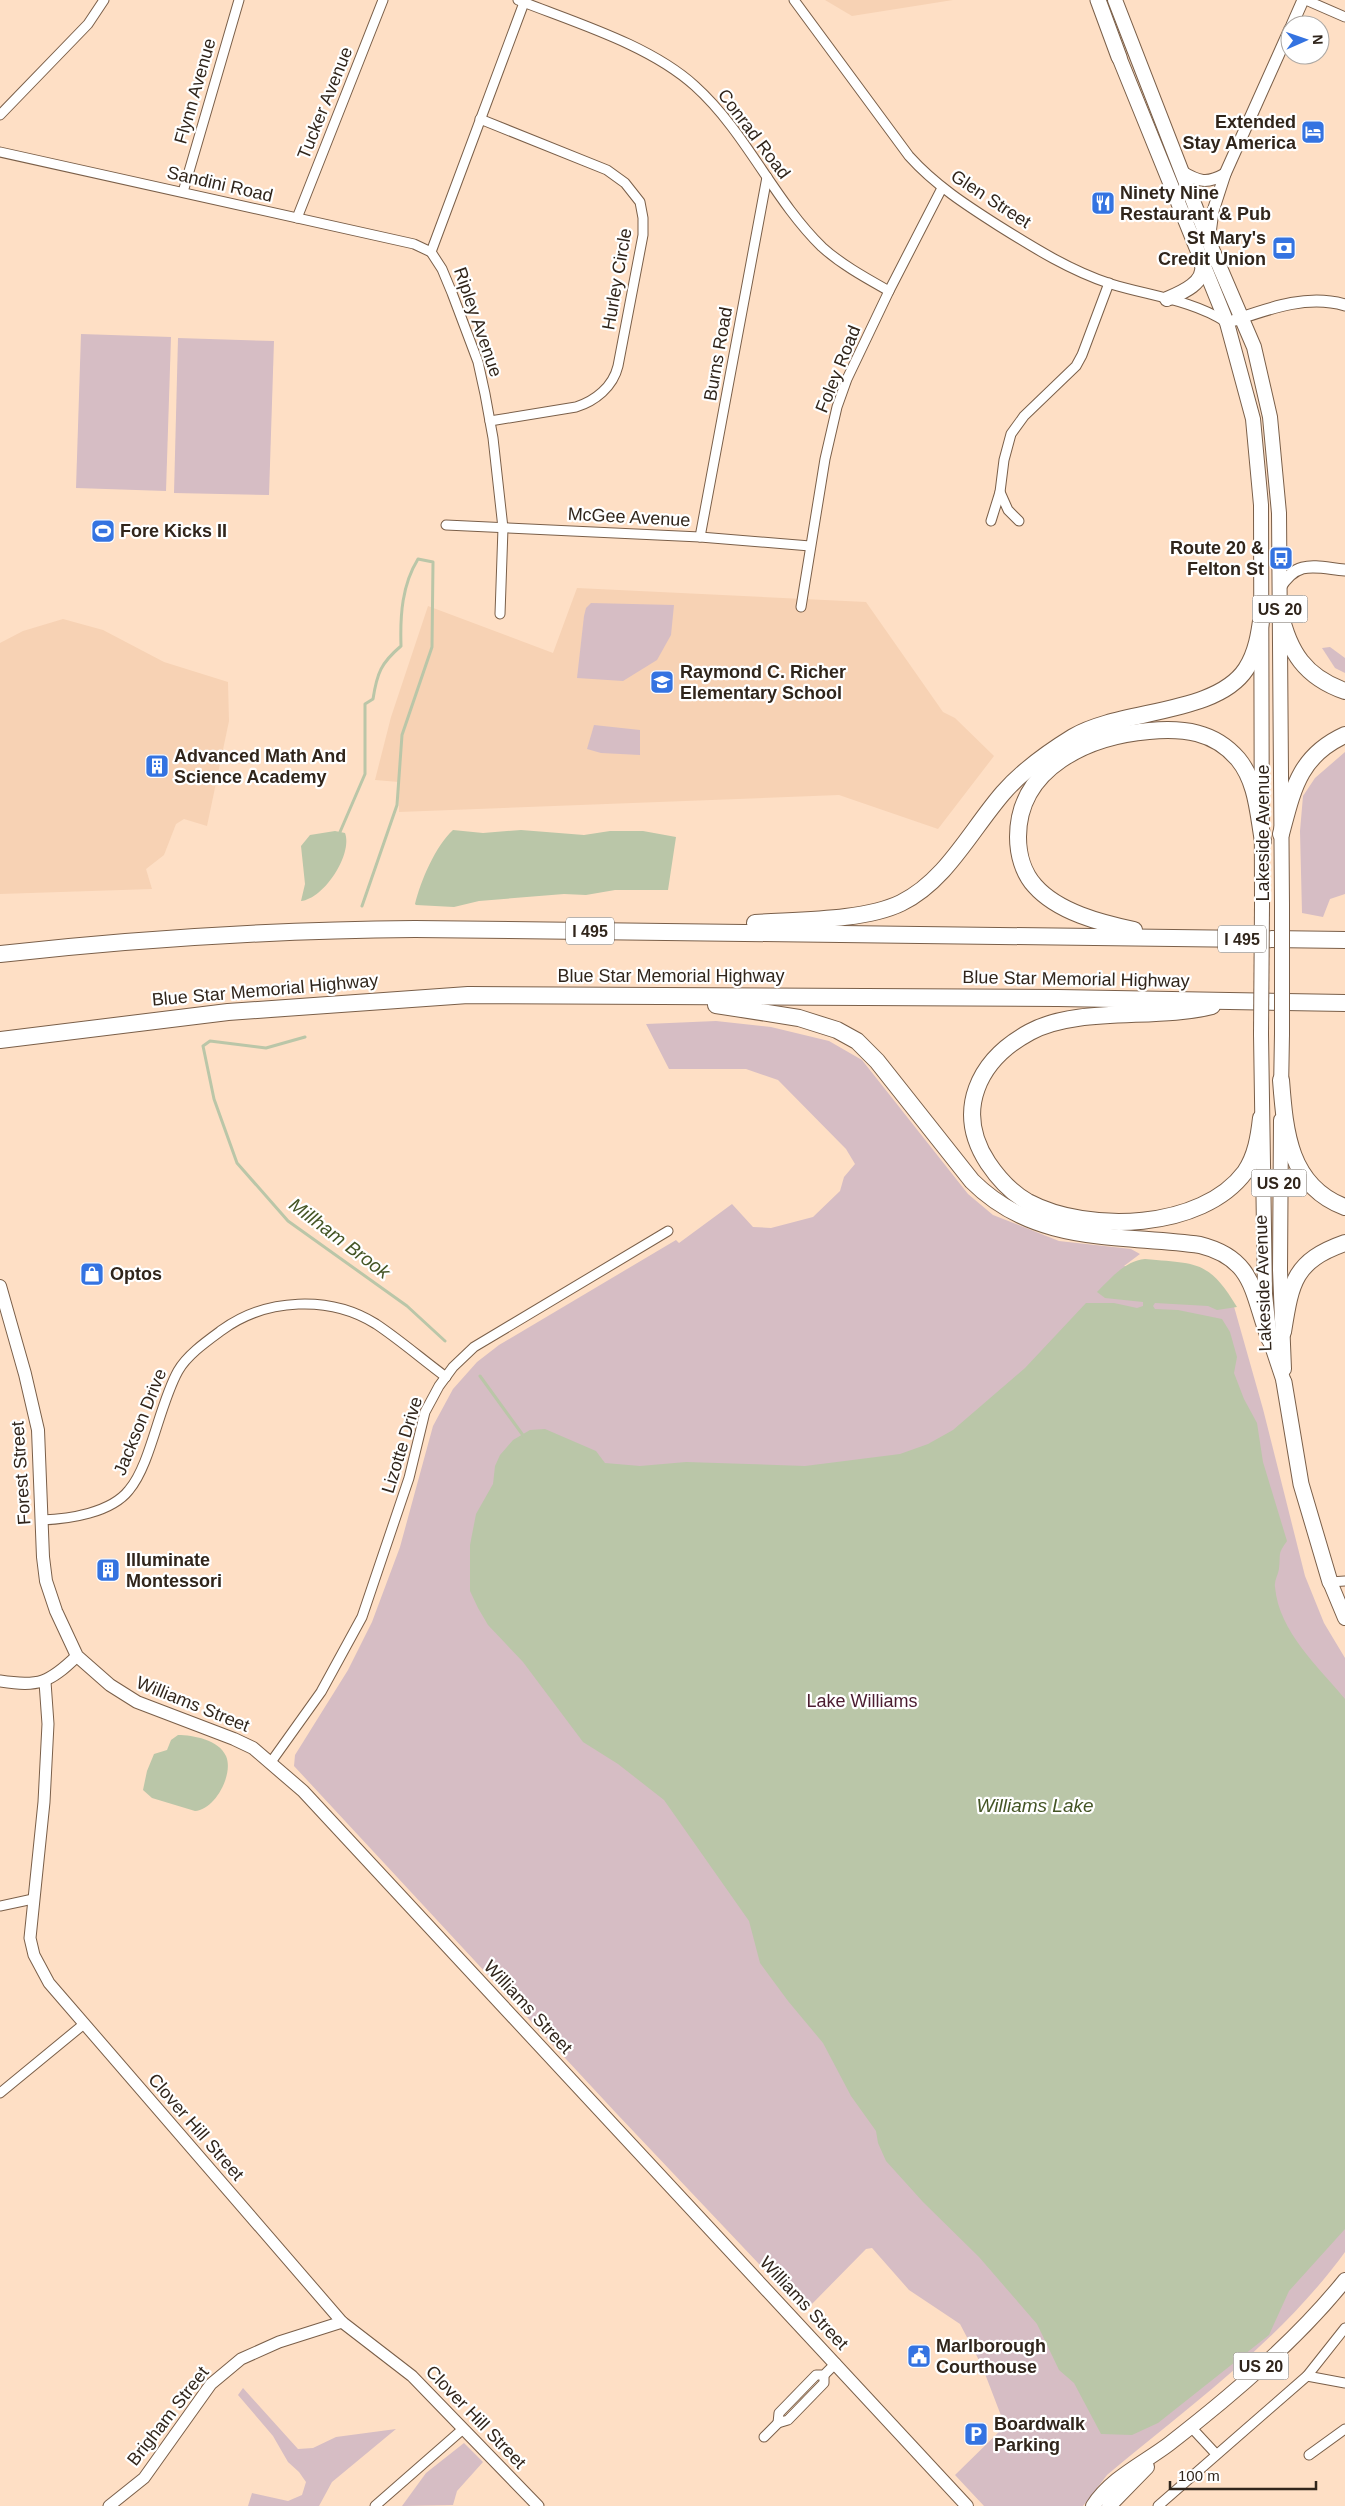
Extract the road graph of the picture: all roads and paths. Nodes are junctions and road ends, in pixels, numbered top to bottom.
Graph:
1 (104, 0) edge
2 (238, 0) edge
3 (383, 0) edge
4 (794, 0) edge
5 (1098, 0) edge
6 (1115, 0) edge
7 (1304, 0) edge
8 (523, 1) edge
9 (1297, 15) edge
10 (1345, 17) edge
11 (1280, 51) edge
12 (1119, 58) joint
13 (0, 115) edge
14 (480, 119) junction
15 (0, 152) edge
16 (1181, 172) junction
17 (1225, 174) junction
18 (767, 177) junction
19 (942, 188) junction
20 (183, 192) junction
21 (297, 218) junction
22 (1209, 242) junction
23 (431, 252) junction
24 (1202, 264) junction
25 (1109, 283) junction
26 (889, 291) junction
27 (1167, 299) junction
28 (1345, 305) edge
29 (1242, 317) junction
30 (1227, 323) junction
31 (490, 421) junction
32 (1000, 492) junction
33 (991, 521) dead end
34 (1019, 521) dead end
35 (446, 525) dead end
36 (503, 528) junction
37 (700, 537) junction
38 (810, 546) junction
39 (1345, 570) edge
40 (1279, 589) junction
41 (801, 607) dead end
42 (1263, 607) junction
43 (1280, 612) junction
44 (500, 614) dead end
45 (1345, 691) edge
46 (1345, 735) edge
47 (1282, 834) junction
48 (1263, 841) junction
49 (589, 930) junction
50 (1345, 936) edge
51 (1180, 938) junction
52 (1304, 939) junction
53 (1345, 940) edge
54 (0, 954) edge
55 (649, 996) junction
56 (1230, 1001) junction
57 (1345, 1003) edge
58 (0, 1040) edge
59 (1281, 1080) junction
60 (1261, 1118) junction
61 (1345, 1207) edge
62 (668, 1231) dead end
63 (1345, 1243) edge
64 (0, 1286) edge
65 (1277, 1336) junction
66 (446, 1377) junction
67 (1284, 1382) joint
68 (42, 1520) junction
69 (1337, 1581) edge
70 (1345, 1618) edge
71 (77, 1656) junction
72 (0, 1681) edge
73 (45, 1682) junction
74 (271, 1762) junction
75 (33, 1899) junction
76 (0, 1906) edge
77 (84, 2024) junction
78 (0, 2093) edge
79 (1345, 2280) edge
80 (342, 2322) junction
81 (1345, 2328) edge
82 (836, 2363) junction
83 (1307, 2376) junction
84 (1345, 2383) edge
85 (1190, 2426) junction
86 (463, 2429) junction
87 (1345, 2429) edge
88 (764, 2437) dead end
89 (1169, 2444) junction
90 (1216, 2454) junction
91 (1309, 2455) dead end
92 (109, 2506) edge
93 (375, 2506) edge
94 (538, 2506) edge
95 (967, 2506) edge
96 (1093, 2506) edge
97 (1109, 2506) edge
98 (1158, 2506) edge

1 - 13 street
2 - 20 street, Flynn Avenue
3 - 21 street, Tucker Avenue
4 - 19 street, Glen Street
5 - 12 highway, US 20
6 - 16 main road, US 20
7 - 9 street
7 - 10 street
8 - 14 street, Ripley Avenue
8 - 18 street, Conrad Road
11 - 17 street
12 - 24 main road, US 20
14 - 23 street, Ripley Avenue
14 - 31 street, Hurley Circle
15 - 20 street, Sandini Road
16 - 17 street
16 - 22 main road, US 20
17 - 22 street
18 - 26 street, Conrad Road
18 - 37 street, Burns Road
19 - 25 street, Glen Street
19 - 26 street, Foley Road
20 - 21 street, Sandini Road
21 - 23 street, Sandini Road
22 - 29 main road, US 20
23 - 31 street, Ripley Avenue
24 - 27 main road
24 - 30 main road, US 20
25 - 27 street, Glen Street
25 - 32 street
26 - 38 street, Foley Road
27 - 30 street, Glen Street
28 - 29 street
29 - 30 street
29 - 40 main road, Lakeside Avenue / US 20
30 - 42 main road, Lakeside Avenue / US 20
31 - 36 street, Ripley Avenue
32 - 33 street
32 - 34 street
35 - 36 street, McGee Avenue
36 - 37 street, McGee Avenue
36 - 44 street, Ripley Avenue
37 - 38 street, McGee Avenue
38 - 41 street, Foley Road
39 - 40 street
40 - 43 main road, Lakeside Avenue / US 20
42 - 48 main road, Lakeside Avenue / US 20
42 - 49 highway
43 - 45 highway
43 - 47 main road, Lakeside Avenue / US 20
46 - 47 highway
47 - 59 main road, Lakeside Avenue / US 20, bridge
48 - 51 highway
48 - 60 main road, Lakeside Avenue / US 20, bridge
49 - 51 highway, I 495
49 - 54 highway, I 495
50 - 52 highway
51 - 52 highway, I 495
52 - 53 highway, I 495
55 - 56 highway, Blue Star Memorial Highway
55 - 58 highway, Blue Star Memorial Highway
55 - 65 highway
56 - 57 highway, Blue Star Memorial Highway
56 - 60 highway
59 - 61 highway
59 - 65 main road, Lakeside Avenue / US 20
60 - 65 main road, Lakeside Avenue / US 20
62 - 66 street, Lizotte Drive
63 - 65 highway
64 - 68 main road, Forest Street
65 - 67 main road, Lakeside Avenue / US 20
66 - 68 street, Jackson Drive
66 - 74 street, Lizotte Drive
67 - 69 highway, Lakeside Avenue / US 20
68 - 71 main road, Forest Street
69 - 70 main road, Lakeside Avenue / US 20
71 - 73 street
71 - 74 main road, Williams Street
72 - 73 street
73 - 75 street, Clover Hill Street
74 - 82 main road, Williams Street
75 - 76 street
75 - 77 street, Clover Hill Street
77 - 78 street
77 - 80 street, Clover Hill Street
79 - 85 main road, US 20
80 - 86 street, Clover Hill Street
80 - 92 street, Brigham Street
81 - 83 street
82 - 88 street
82 - 95 main road, Williams Street
83 - 84 street
83 - 90 street
85 - 89 main road, US 20
85 - 90 street
86 - 93 street
86 - 94 street, Clover Hill Street
87 - 91 street
89 - 96 main road, US 20
89 - 97 main road, US 20
90 - 98 street

